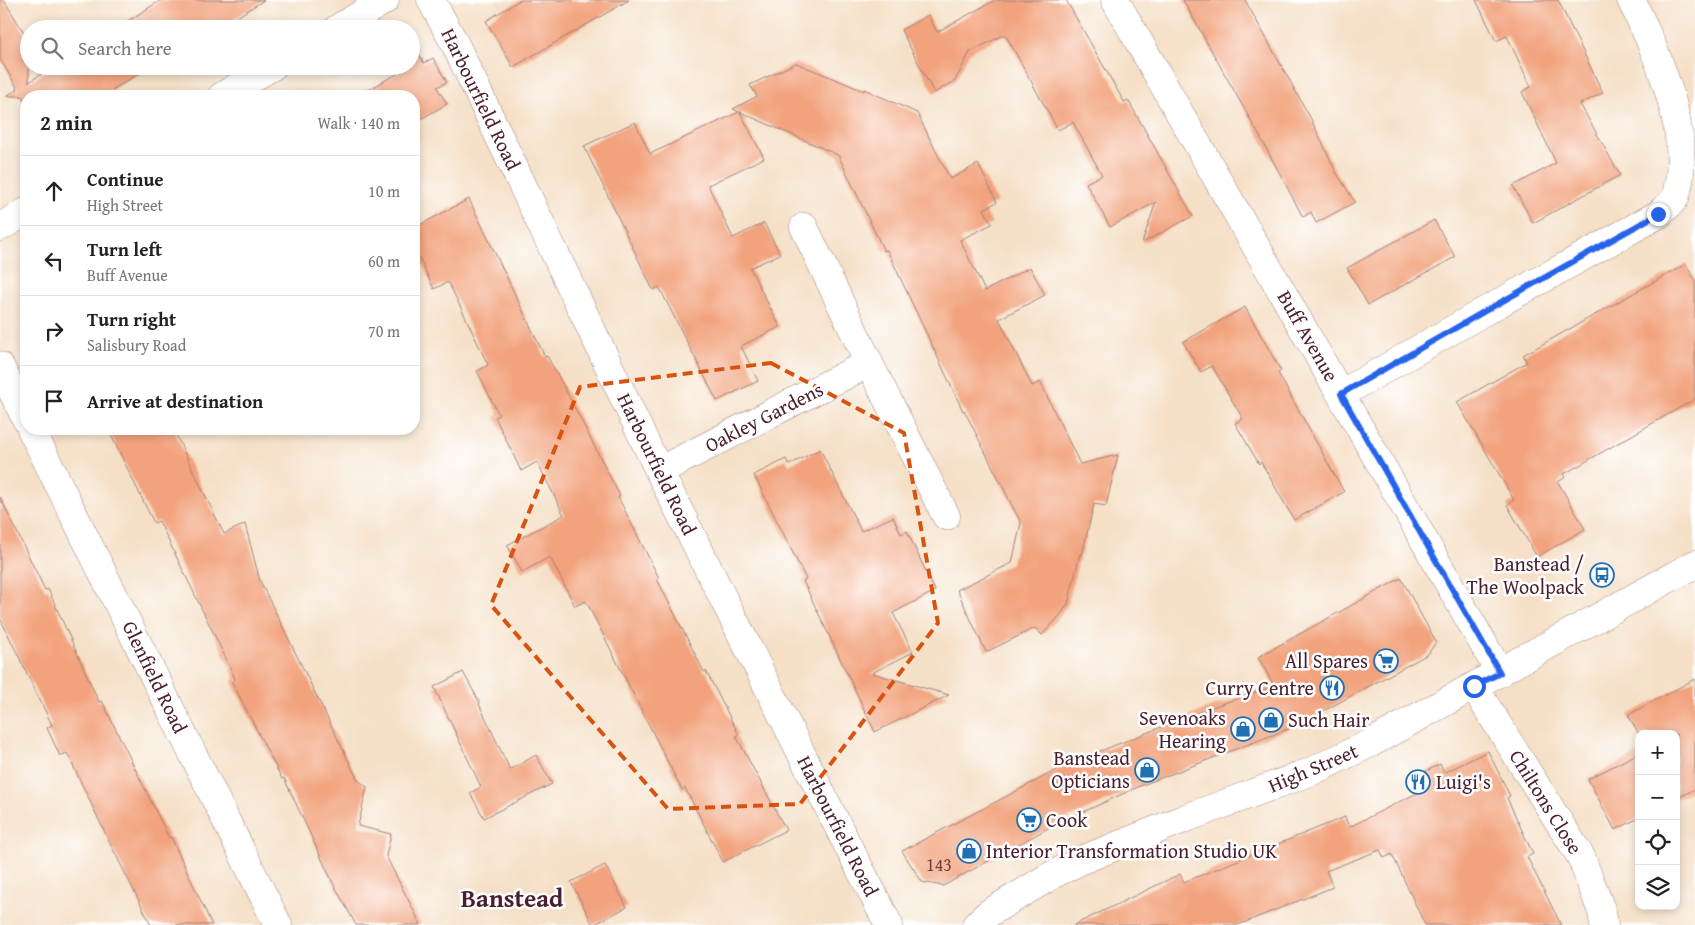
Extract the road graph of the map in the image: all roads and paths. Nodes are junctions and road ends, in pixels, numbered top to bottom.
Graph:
1 (385, 0) edge
2 (431, 0) edge
3 (1115, 0) edge
4 (1631, 0) edge
5 (352, 20) edge
6 (258, 75) edge
7 (232, 90) edge
8 (20, 215) edge
9 (0, 227) edge
10 (804, 227) dead end
11 (869, 363) junction
12 (0, 366) edge
13 (1341, 394) junction
14 (20, 407) edge
15 (34, 435) edge
16 (659, 471) junction
17 (946, 516) dead end
18 (1695, 564) edge
19 (1500, 673) junction
20 (1474, 686) junction
21 (278, 925) edge
22 (890, 925) edge
23 (976, 925) edge
24 (1604, 925) edge

1 - 5 street
2 - 16 street, Harbourfield Road
3 - 13 street, Buff Avenue
4 - 13 street
6 - 7 street
8 - 9 street
10 - 11 street
11 - 16 street, Oakley Gardens
11 - 17 street
12 - 14 street
13 - 19 street, Buff Avenue
15 - 21 street, Glenfield Road
16 - 22 street, Harbourfield Road
18 - 19 street, High Street
19 - 20 street, High Street
20 - 23 street, High Street
20 - 24 street, Chiltons Close

